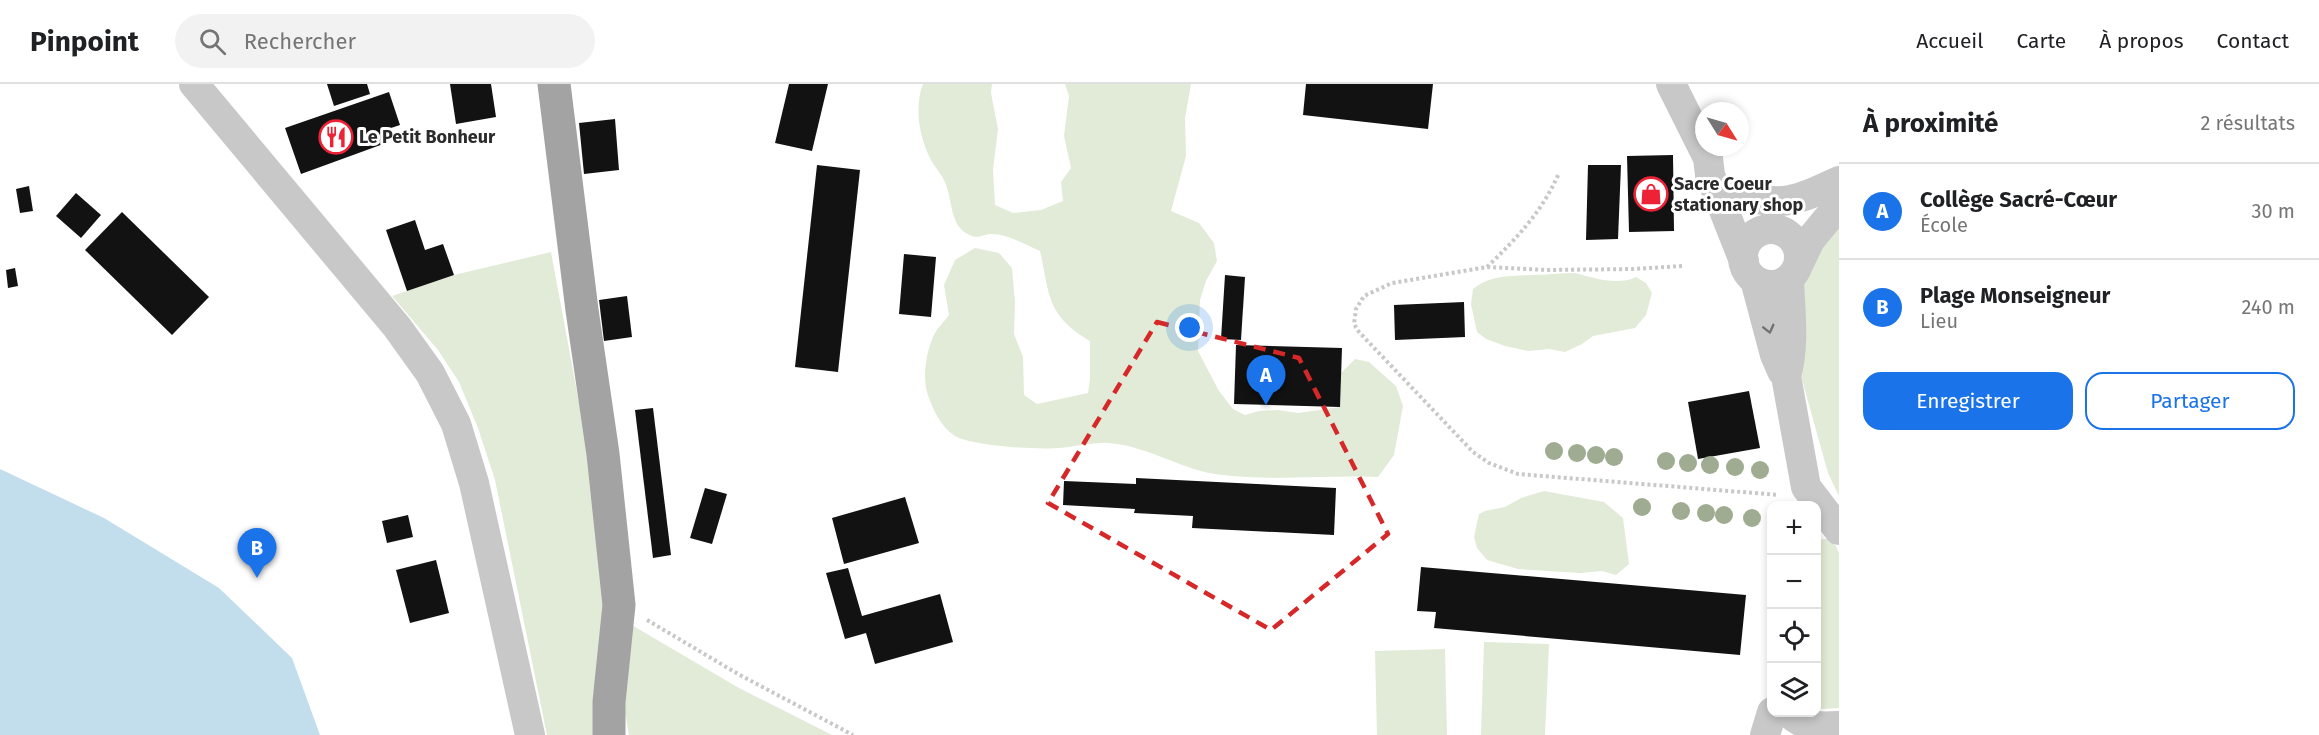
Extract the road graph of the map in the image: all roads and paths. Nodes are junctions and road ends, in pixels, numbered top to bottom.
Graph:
1 (194, 84) edge
2 (554, 84) edge
3 (1671, 84) edge
4 (1708, 159) junction
5 (1559, 173) dead end
6 (1839, 181) edge
7 (1739, 194) junction
8 (1809, 195) junction
9 (1839, 205) edge
10 (1774, 230) junction
11 (1682, 266) dead end
12 (1487, 267) junction
13 (1749, 270) junction
14 (1794, 271) junction
15 (1786, 376) junction
16 (1805, 496) edge
17 (1839, 530) edge
18 (619, 605) junction
19 (1770, 717) edge
20 (1793, 717) edge
21 (1839, 726) edge
22 (530, 735) edge
23 (609, 735) edge
24 (853, 735) edge
25 (1765, 735) edge

1 - 22 street
2 - 18 main road
3 - 4 street
4 - 7 street
4 - 13 street
5 - 12 path
6 - 8 street
7 - 8 street
7 - 10 street
8 - 10 street
9 - 14 street
10 - 13 street
10 - 14 street
11 - 12 path
12 - 16 path
13 - 14 street
13 -> 15 street
14 - 15 street
15 - 16 street
16 - 17 street
18 - 23 main road
18 - 24 path
19 - 25 street
20 - 21 street

